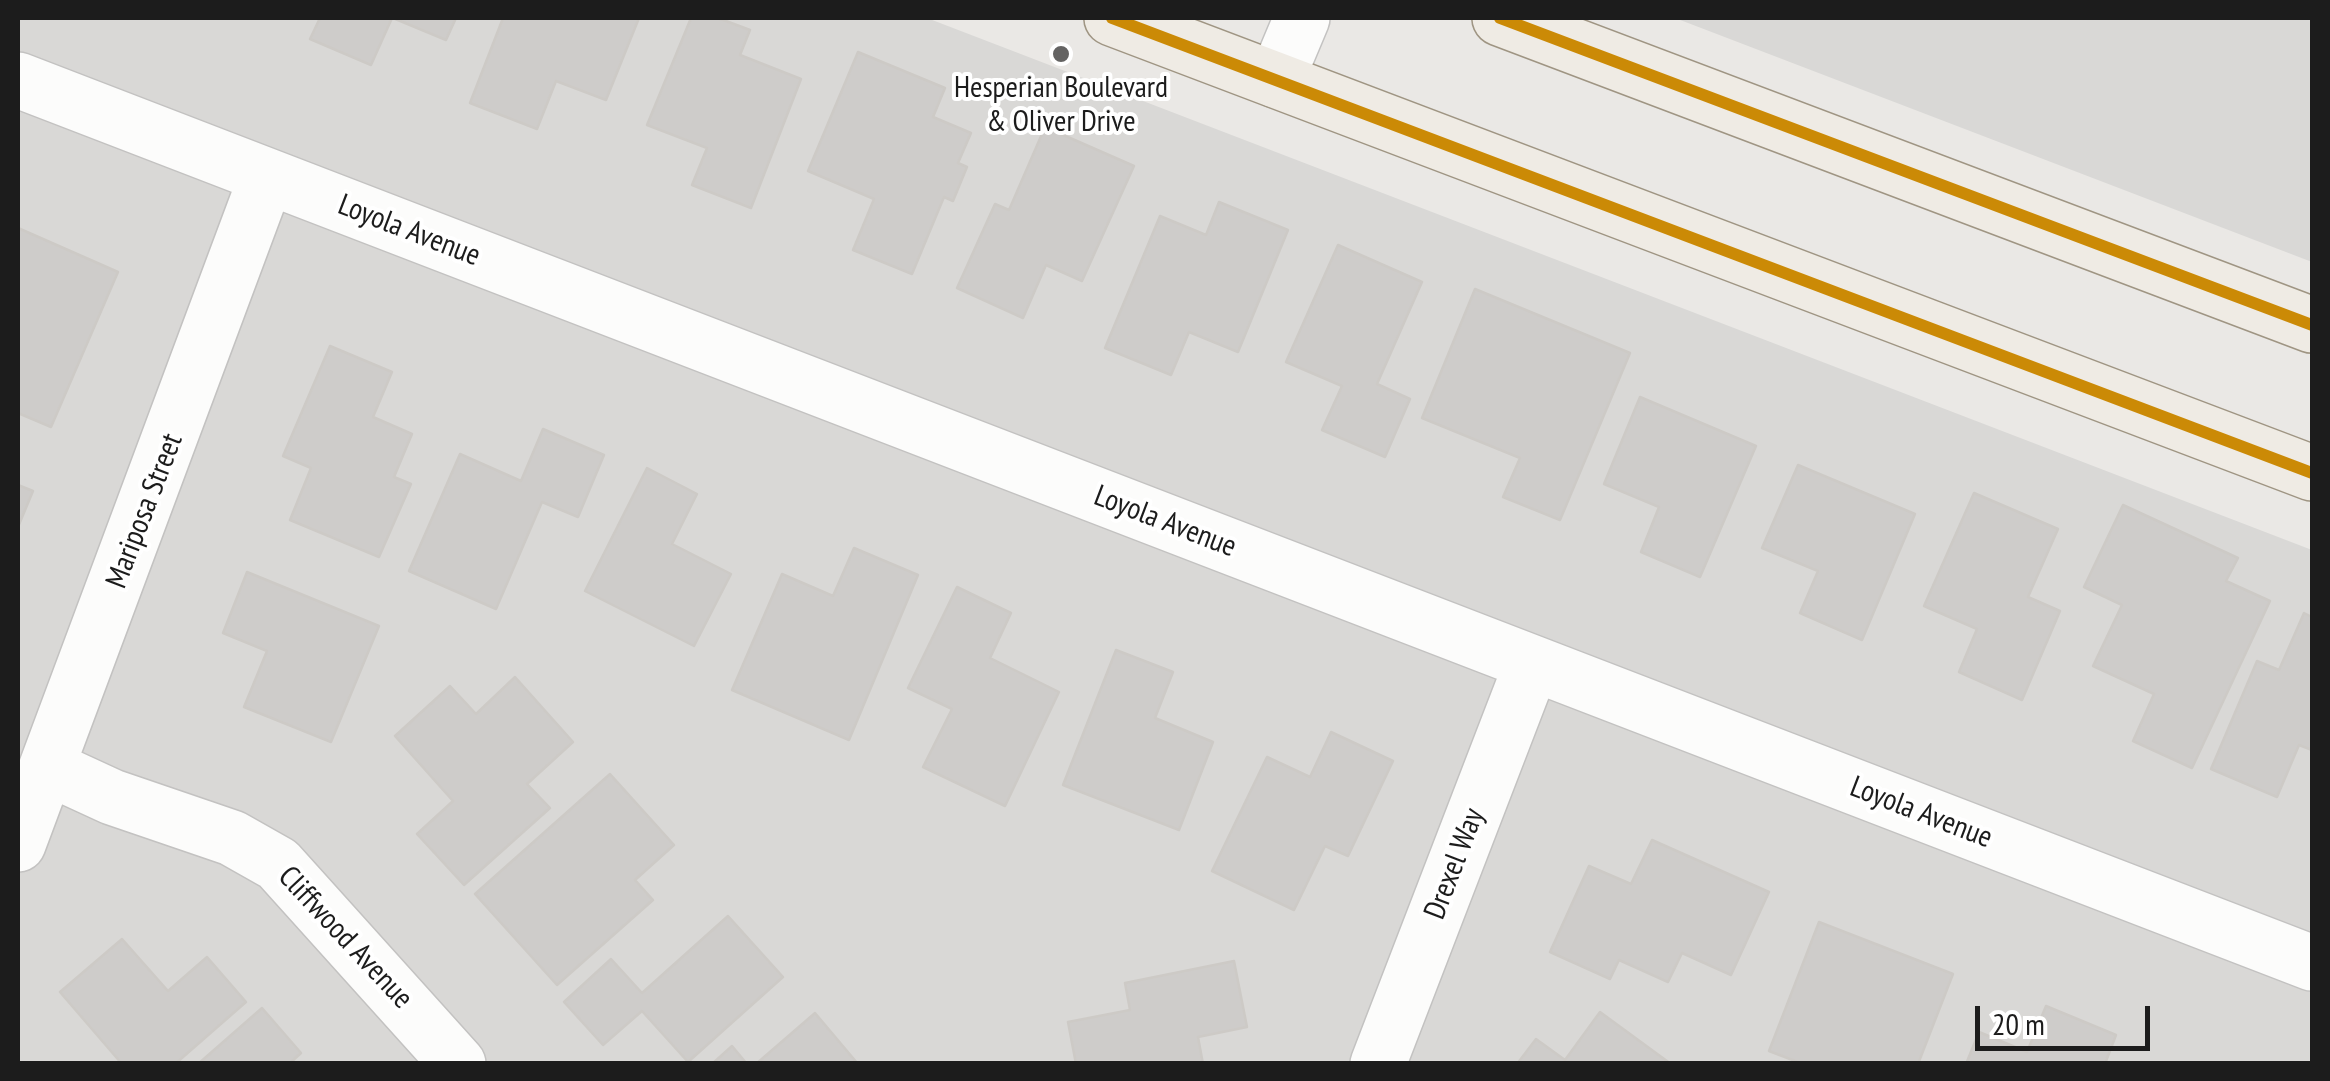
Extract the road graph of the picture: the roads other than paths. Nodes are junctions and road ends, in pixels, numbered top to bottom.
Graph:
1 (1112, 18) edge
2 (1302, 18) edge
3 (1500, 18) edge
4 (18, 80) edge
5 (1276, 80) junction
6 (267, 176) junction
7 (2312, 325) edge
8 (2312, 472) edge
9 (1532, 664) junction
10 (49, 768) junction
11 (18, 844) edge
12 (2312, 963) edge
13 (458, 1064) edge
14 (1378, 1064) edge

1 - 5 main road
2 - 5 street
3 - 7 main road
4 - 6 street, Loyola Avenue
5 - 8 main road
6 - 9 street, Loyola Avenue
6 - 10 street, Mariposa Street
9 - 12 street, Loyola Avenue
9 - 14 street, Drexel Way
10 - 11 street, Mariposa Street
10 - 13 street, Cliffwood Avenue

